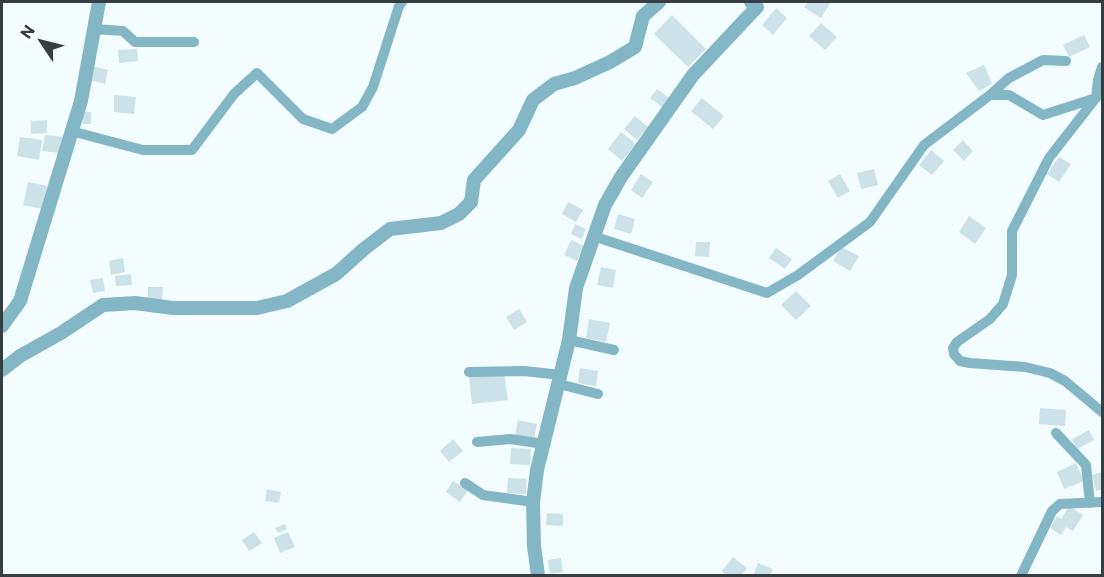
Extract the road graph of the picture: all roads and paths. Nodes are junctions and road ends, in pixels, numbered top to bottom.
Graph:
1 (99, 2) edge
2 (402, 2) edge
3 (659, 2) edge
4 (757, 3) edge
5 (94, 29) junction
6 (194, 42) dead end
7 (1066, 61) dead end
8 (1102, 68) edge
9 (990, 95) junction
10 (1095, 98) junction
11 (71, 131) junction
12 (596, 237) junction
13 (2, 326) edge
14 (569, 340) junction
15 (614, 350) dead end
16 (2, 370) edge
17 (469, 372) dead end
18 (560, 379) junction
19 (598, 394) dead end
20 (1102, 412) edge
21 (1056, 432) dead end
22 (477, 442) dead end
23 (544, 444) junction
24 (465, 483) dead end
25 (533, 502) junction
26 (1102, 502) edge
27 (1090, 503) junction
28 (538, 576) edge
29 (1021, 576) edge

1 - 5 street
2 - 11 street
3 - 16 street
4 - 12 street
5 - 6 street
5 - 11 street
7 - 9 street
8 - 10 street
9 - 10 street
9 - 12 street
10 - 20 street
11 - 13 street
12 - 14 street
14 - 15 street
14 - 18 street
17 - 18 street
18 - 19 street
18 - 23 street
21 - 27 street
22 - 23 street
23 - 25 street
24 - 25 street
25 - 28 street
26 - 27 street
27 - 29 street

